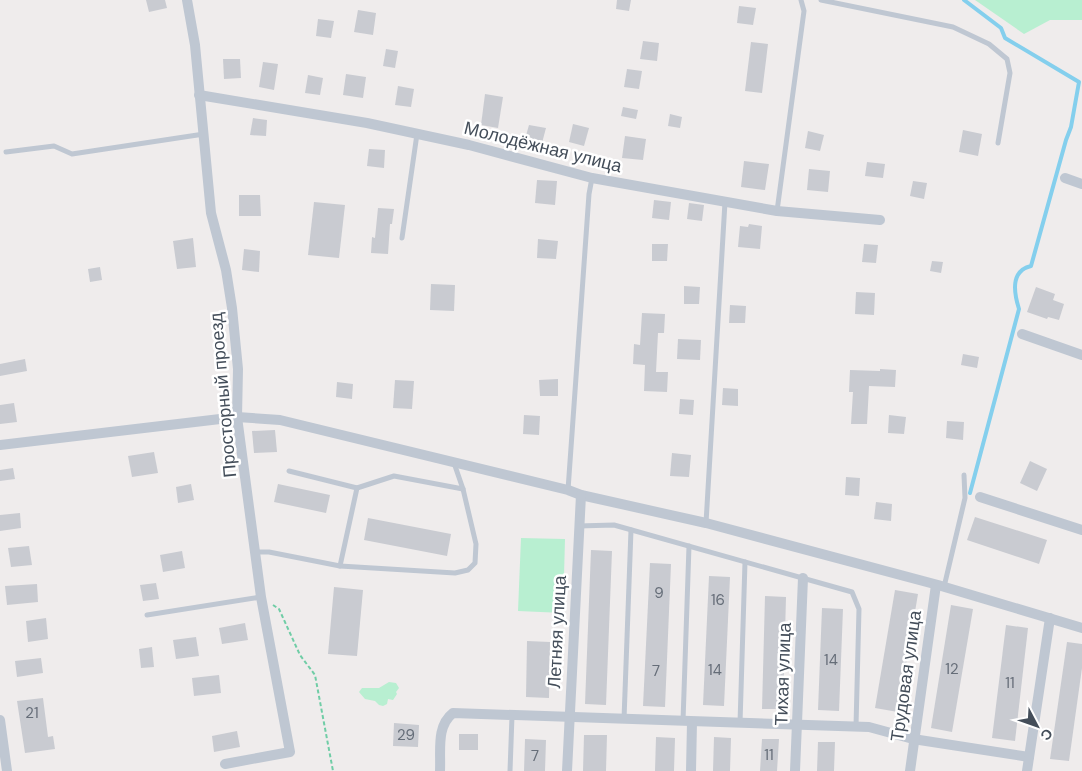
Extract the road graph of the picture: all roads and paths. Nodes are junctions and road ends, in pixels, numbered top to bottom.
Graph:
1 (187, 0) edge
2 (801, 0) edge
3 (821, 0) edge
4 (199, 95) junction
5 (204, 134) junction
6 (417, 134) junction
7 (998, 143) dead end
8 (6, 152) dead end
9 (592, 178) junction
10 (1065, 178) dead end
11 (1082, 184) edge
12 (725, 202) junction
13 (777, 210) junction
14 (880, 220) dead end
15 (402, 238) dead end
16 (1022, 334) dead end
17 (1082, 355) edge
18 (237, 417) junction
19 (0, 445) edge
20 (454, 464) junction
21 (288, 471) dead end
22 (964, 475) dead end
23 (357, 488) junction
24 (463, 489) junction
25 (568, 490) junction
26 (581, 495) junction
27 (980, 497) dead end
28 (706, 523) junction
29 (578, 526) junction
30 (631, 530) junction
31 (1082, 530) edge
32 (689, 546) junction
33 (255, 552) junction
34 (746, 562) junction
35 (340, 566) junction
36 (803, 578) junction
37 (940, 586) junction
38 (261, 597) junction
39 (147, 615) dead end
40 (1050, 618) junction
41 (1082, 628) edge
42 (512, 716) junction
43 (569, 717) junction
44 (624, 719) junction
45 (0, 720) edge
46 (688, 722) junction
47 (740, 723) junction
48 (797, 725) junction
49 (856, 726) junction
50 (913, 739) junction
51 (1029, 757) junction
52 (225, 764) dead end
53 (7, 771) edge
54 (333, 771) edge
55 (440, 771) edge
56 (510, 771) edge
57 (567, 771) edge
58 (691, 771) edge
59 (795, 771) edge
60 (910, 771) edge
61 (1027, 771) edge

1 - 4 street, Просторный проезд
2 - 13 lane
3 - 7 lane
4 - 5 street, Просторный проезд
4 - 6 street, Молодёжная улица
5 - 8 lane
5 - 18 street, Просторный проезд
6 - 9 street, Молодёжная улица
6 - 15 lane
9 - 12 street, Молодёжная улица
9 - 25 lane
10 - 11 street
12 - 13 street, Молодёжная улица
12 - 28 lane
13 - 14 street, Молодёжная улица
16 - 17 street
18 - 19 street
18 - 20 street
18 - 33 street, Просторный проезд
20 - 24 lane
20 - 25 street
21 - 23 lane
22 - 37 lane
23 - 24 lane
23 - 35 lane
24 - 35 lane
25 - 26 street
26 - 28 street
26 - 29 street, Летняя улица
27 - 31 street
28 - 37 street
29 - 30 lane
29 - 43 street, Летняя улица
30 - 32 lane
30 - 44 lane
32 - 34 lane
32 - 46 lane
33 - 35 lane
33 - 38 street, Просторный проезд
34 - 36 lane
34 - 47 lane
36 - 48 street, Тихая улица
36 - 49 lane
37 - 40 street
37 - 50 street, Трудовая улица
38 - 39 lane
38 - 52 street, Просторный проезд
38 - 54 path
40 - 41 street
40 - 51 street
42 - 43 street
42 - 55 street
42 - 56 lane
43 - 44 street
43 - 57 street, Летняя улица
44 - 46 street
45 - 53 street
46 - 47 street
46 - 58 street
47 - 48 street
48 - 49 street
48 - 59 street, Тихая улица
49 - 50 street
50 - 51 street
50 - 60 street, Трудовая улица
51 - 61 street

